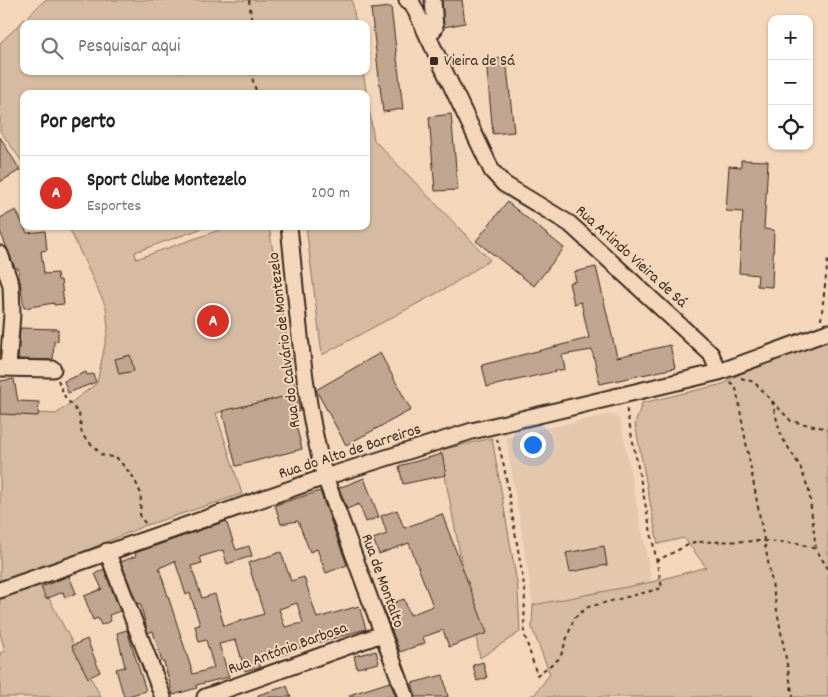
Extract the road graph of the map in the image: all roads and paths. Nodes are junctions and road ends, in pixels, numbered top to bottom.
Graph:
1 (249, 0) edge
2 (407, 0) edge
3 (433, 0) edge
4 (252, 20) edge
5 (428, 37) junction
6 (251, 75) edge
7 (256, 90) edge
8 (289, 230) edge
9 (0, 254) edge
10 (828, 258) edge
11 (824, 333) edge
12 (4, 368) edge
13 (53, 369) joint
14 (719, 372) junction
15 (624, 395) junction
16 (772, 401) junction
17 (494, 426) junction
18 (828, 429) edge
19 (325, 477) junction
20 (154, 536) junction
21 (764, 541) junction
22 (816, 549) junction
23 (107, 552) junction
24 (656, 561) junction
25 (828, 568) edge
26 (0, 590) edge
27 (382, 634) junction
28 (163, 697) edge
29 (205, 697) edge
30 (406, 697) edge
31 (794, 697) edge

1 - 4 path
2 - 5 street, Rua Arlindo Vieira de Sá
3 - 5 street
5 - 14 street, Rua Arlindo Vieira de Sá
6 - 7 path
8 - 19 street, Rua do Calvário de Montezelo
9 - 12 street
10 - 11 path
11 - 14 street, Rua do Alto de Barreiros
12 - 13 street
13 - 20 path
14 - 15 street, Rua do Alto de Barreiros
14 - 16 path
14 - 21 path
15 - 17 street, Rua do Alto de Barreiros
15 - 24 path
16 - 18 path
16 - 22 path
17 - 19 street, Rua do Alto de Barreiros
17 - 24 path
19 - 20 street, Rua do Alto de Barreiros
19 - 27 street, Rua de Montalto
20 - 23 street, Rua do Alto de Barreiros
21 - 22 path
21 - 24 path
21 - 31 path
22 - 25 path
23 - 26 street, Rua do Alto de Barreiros
23 - 28 street
27 - 29 street, Rua António Barbosa
27 - 30 street, Rua de Montalto

